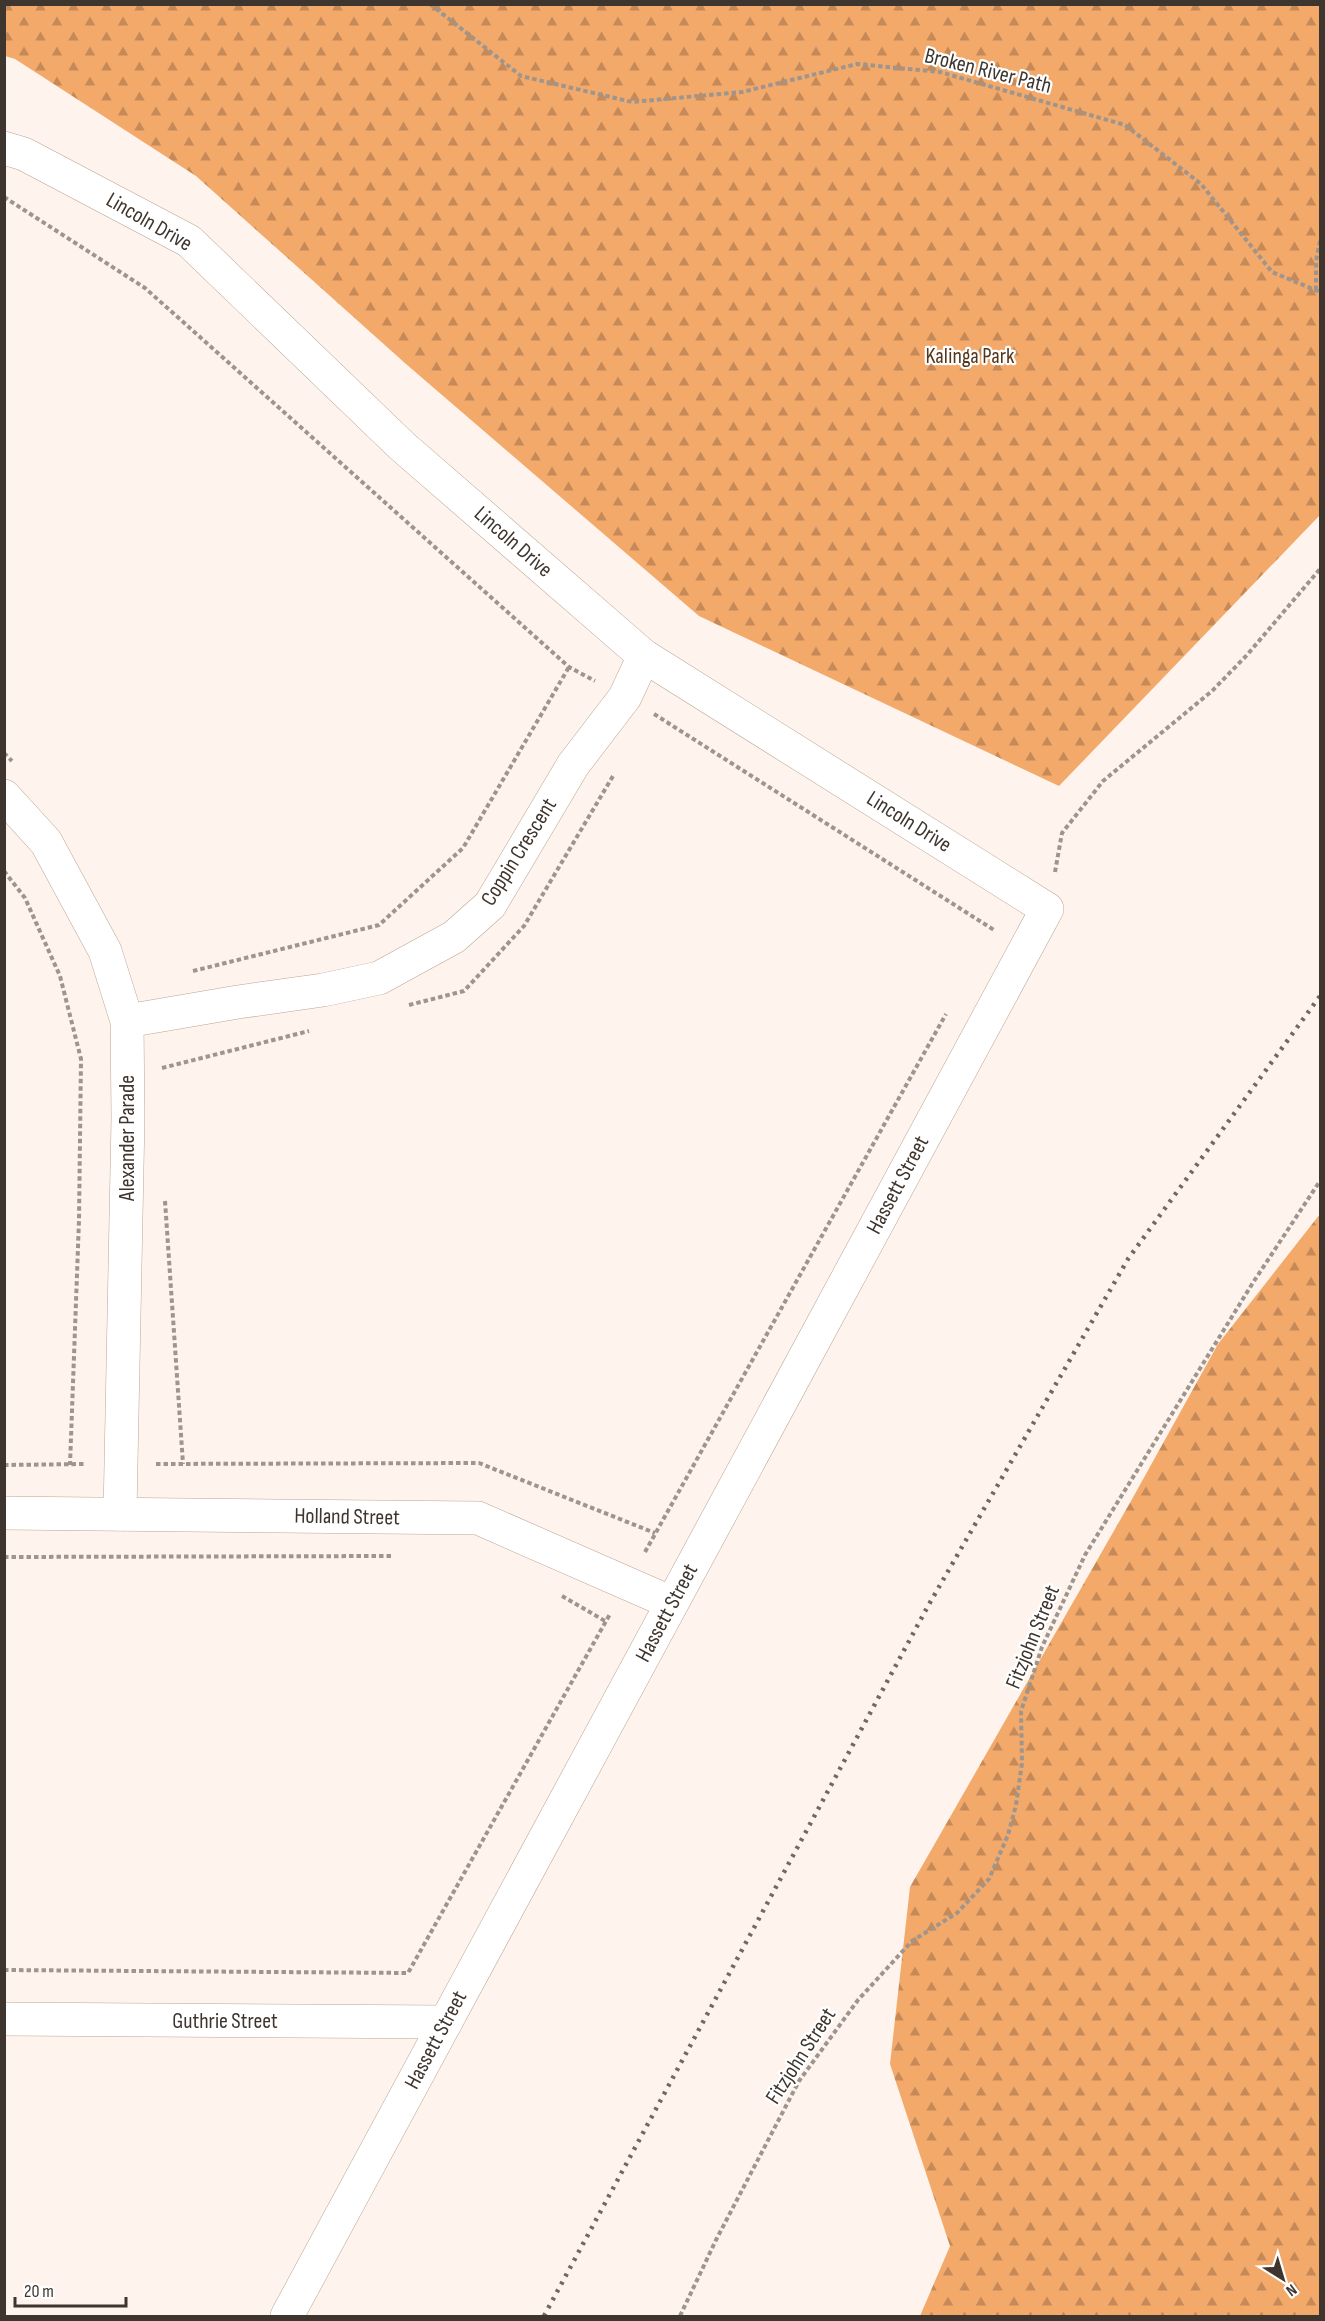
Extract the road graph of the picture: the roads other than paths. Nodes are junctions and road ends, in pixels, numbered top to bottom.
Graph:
1 (4, 148) edge
2 (644, 656) junction
3 (4, 796) edge
4 (1047, 909) joint
5 (127, 1021) junction
6 (4, 1513) edge
7 (120, 1514) junction
8 (672, 1604) junction
9 (4, 2019) edge
10 (446, 2022) junction
11 (287, 2316) edge

1 - 2 street, Lincoln Drive
2 - 4 street, Lincoln Drive
2 - 5 street, Coppin Crescent
3 - 5 street, Alexander Parade
4 - 8 street, Hassett Street
5 - 7 street, Alexander Parade
6 - 7 street, Holland Street
7 - 8 street, Holland Street
8 - 10 street, Hassett Street
9 - 10 street, Guthrie Street
10 - 11 street, Hassett Street

